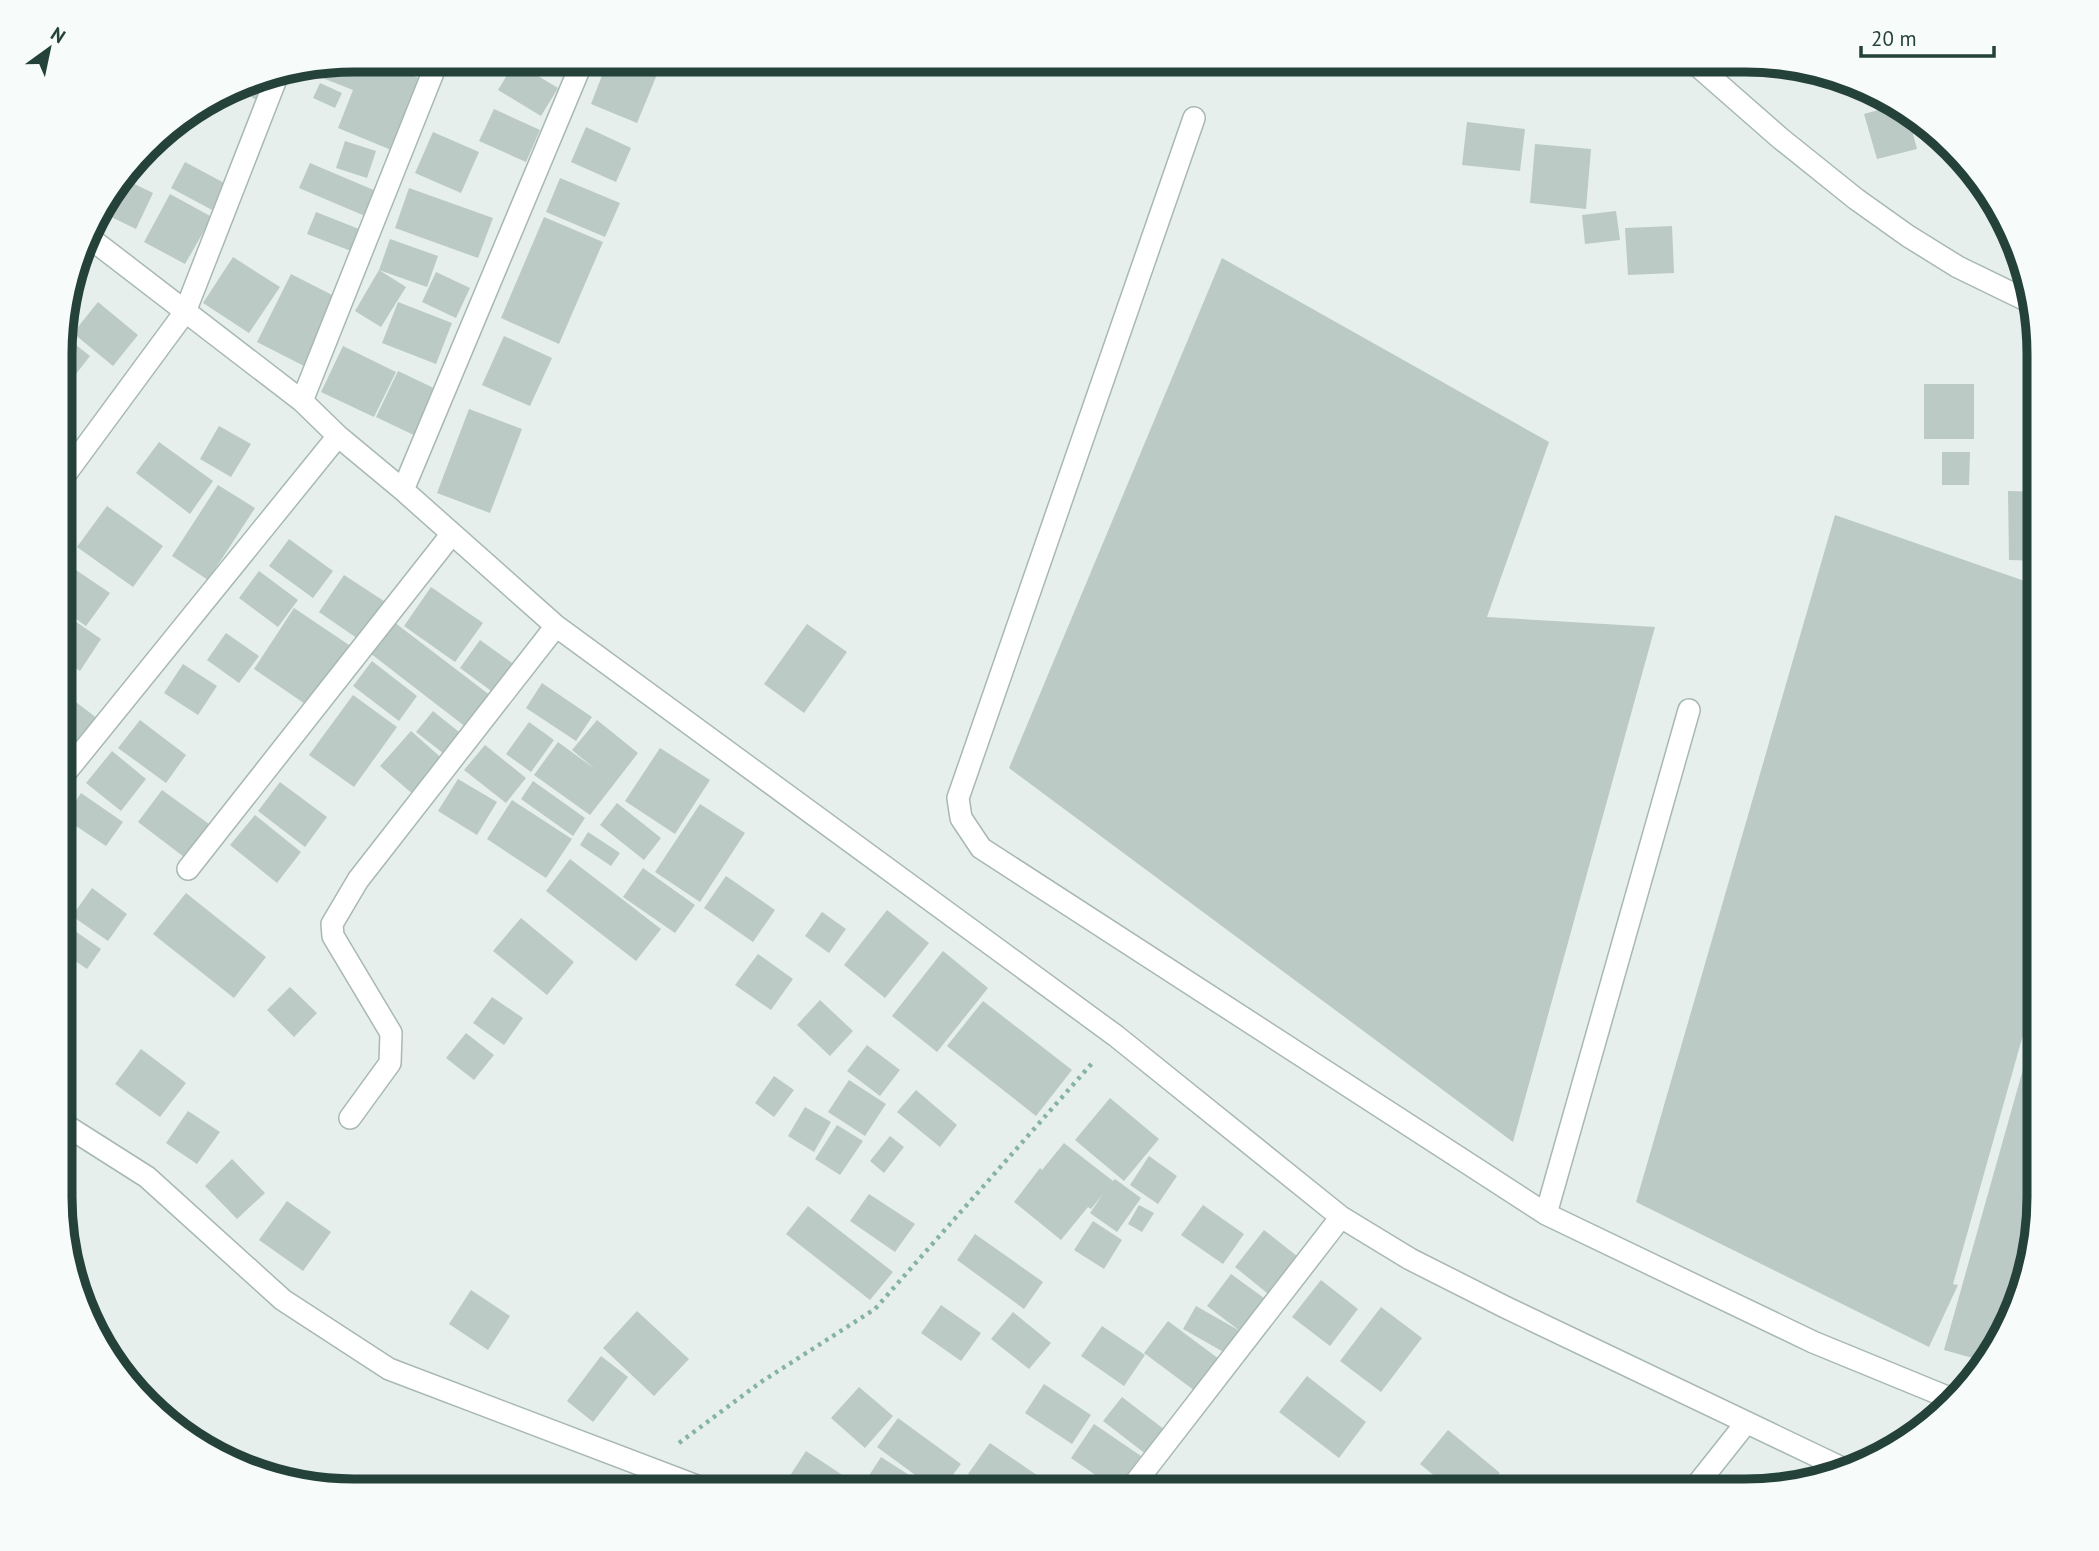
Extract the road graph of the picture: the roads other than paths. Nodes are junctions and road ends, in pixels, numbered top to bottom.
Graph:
1 (433, 72) edge
2 (578, 72) edge
3 (1705, 72) edge
4 (275, 83) edge
5 (1194, 118) dead end
6 (95, 242) edge
7 (2022, 298) edge
8 (185, 312) junction
9 (303, 401) junction
10 (338, 436) junction
11 (72, 465) edge
12 (402, 490) junction
13 (451, 535) junction
14 (556, 626) junction
15 (1689, 710) dead end
16 (72, 765) edge
17 (188, 869) dead end
18 (351, 1118) dead end
19 (72, 1129) edge
20 (1546, 1214) junction
21 (1341, 1217) junction
22 (1946, 1396) edge
23 (1746, 1423) junction
24 (1834, 1465) edge
25 (678, 1479) edge
26 (1138, 1479) edge
27 (1702, 1479) edge

1 - 9 street
2 - 12 street
3 - 7 street
4 - 8 street
5 - 20 street
6 - 8 street
8 - 9 street
8 - 11 street
9 - 10 street
10 - 12 street
10 - 16 street
12 - 13 street
13 - 14 street
13 - 17 street
14 - 18 street
14 - 21 street
15 - 20 street
19 - 25 street
20 - 22 street
21 - 23 street
21 - 26 street
23 - 24 street
23 - 27 street

